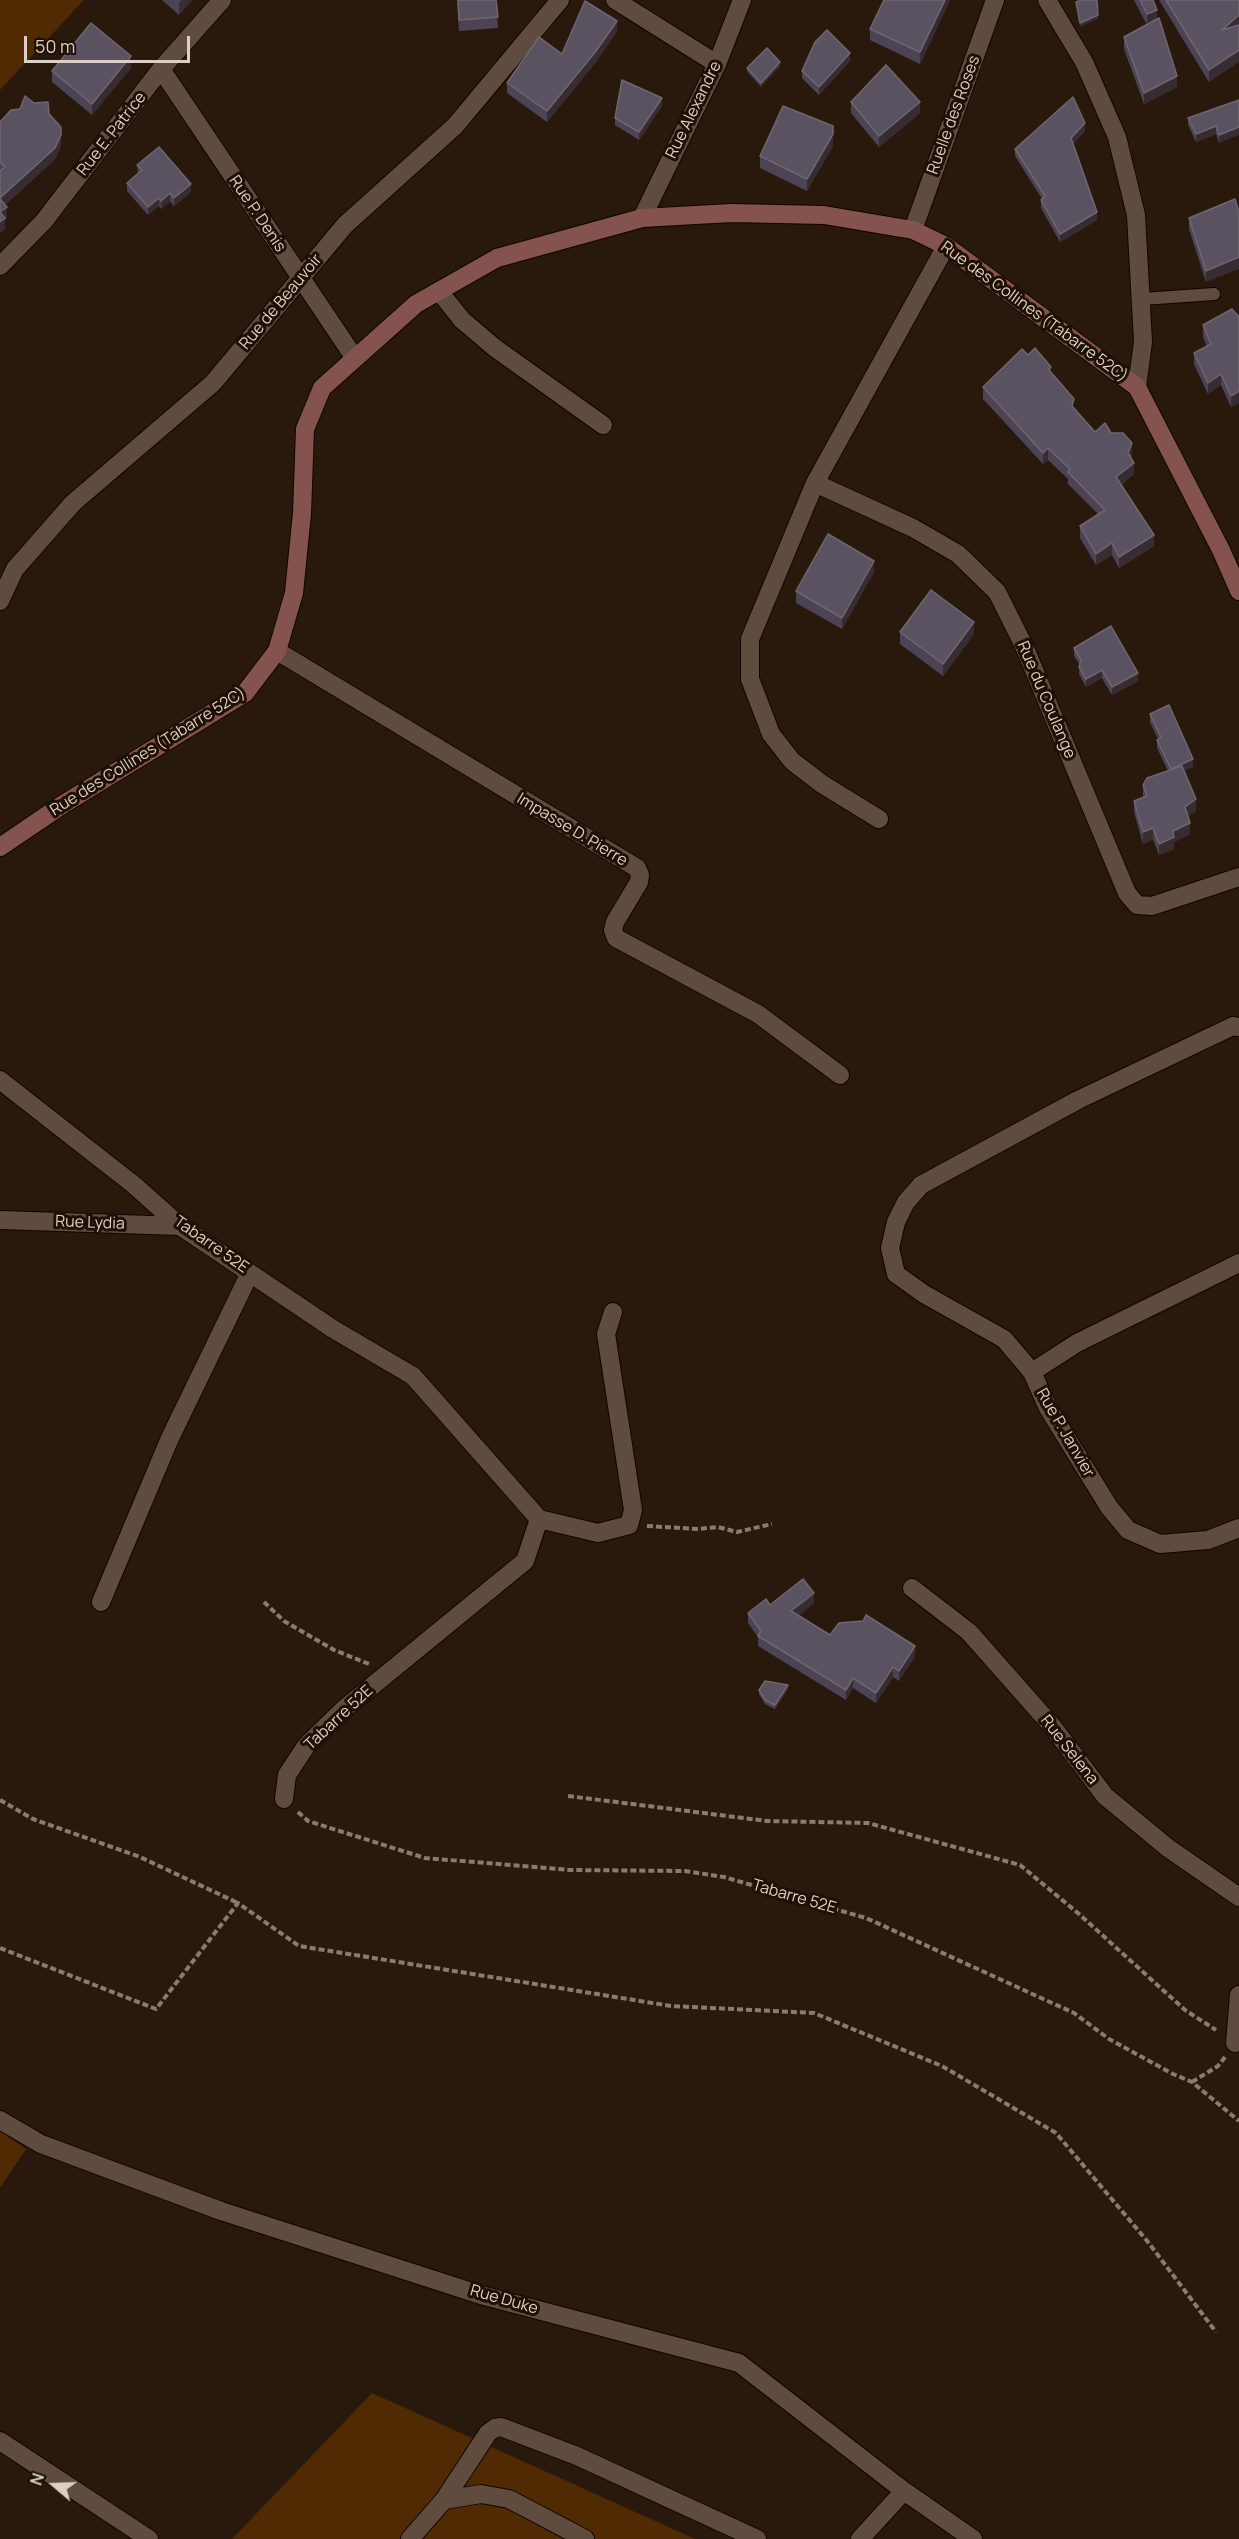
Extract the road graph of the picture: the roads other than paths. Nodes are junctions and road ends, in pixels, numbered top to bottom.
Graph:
1 (222, 0) edge
2 (560, 0) edge
3 (615, 0) edge
4 (742, 0) edge
5 (995, 0) edge
6 (1047, 0) edge
7 (717, 63) junction
8 (161, 69) junction
9 (642, 218) junction
10 (913, 230) junction
11 (946, 246) junction
12 (0, 266) edge
13 (301, 279) junction
14 (439, 291) junction
15 (1214, 294) dead end
16 (1142, 298) junction
17 (354, 357) junction
18 (1137, 387) junction
19 (603, 425) dead end
20 (815, 483) junction
21 (1239, 591) edge
22 (0, 601) edge
23 (277, 651) junction
24 (879, 819) dead end
25 (0, 847) edge
26 (1239, 877) edge
27 (1239, 1027) edge
28 (840, 1075) dead end
29 (0, 1080) edge
30 (0, 1221) edge
31 (180, 1226) junction
32 (1239, 1263) edge
33 (250, 1273) junction
34 (614, 1312) dead end
35 (1032, 1372) junction
36 (539, 1519) junction
37 (1239, 1528) edge
38 (912, 1588) dead end
39 (101, 1602) dead end
40 (284, 1799) road end
41 (1239, 1897) edge
42 (1239, 1995) edge
43 (1235, 2043) road end
44 (0, 2120) edge
45 (0, 2441) edge
46 (904, 2491) junction
47 (444, 2500) junction
48 (149, 2539) edge
49 (410, 2539) edge
50 (585, 2539) edge
51 (758, 2539) edge
52 (860, 2539) edge
53 (973, 2539) edge

1 - 8 street, Rue E. Patrice
2 - 13 street, Rue de Beauvoir
3 - 7 street
4 - 7 street, Rue Alexandre
5 - 10 street, Ruelle des Roses
6 - 16 street
7 - 9 street, Rue Alexandre
8 - 12 street, Rue E. Patrice
8 - 13 street, Rue P. Denis
9 - 10 street, Rue des Collines (Tabarre 52C)
9 - 14 street, Rue des Collines (Tabarre 52C)
10 - 11 street, Rue des Collines (Tabarre 52C)
11 - 18 street, Rue des Collines (Tabarre 52C)
11 - 20 street
13 - 17 street, Rue P. Denis
13 - 22 street, Rue de Beauvoir
14 - 17 street, Rue des Collines (Tabarre 52C)
14 - 19 street
15 - 16 lane
16 - 18 street
17 - 23 street, Rue des Collines (Tabarre 52C)
18 - 21 street, Rue des Collines (Tabarre 52C)
20 - 24 street
20 - 26 street, Rue du Coulange
23 - 25 street, Rue des Collines (Tabarre 52C)
23 - 28 street, Impasse D. Pierre
27 - 35 street
29 - 31 street, Tabarre 52E
30 - 31 street, Rue Lydia
31 - 33 street, Tabarre 52E
32 - 35 street, Rue P. Janvier
33 - 36 street, Tabarre 52E
33 - 39 street
34 - 36 street
35 - 37 street, Rue P. Janvier
36 - 40 street, Tabarre 52E
38 - 41 street, Rue Selena
42 - 43 street
44 - 46 street, Rue Duke
45 - 48 street
46 - 52 street
46 - 53 street, Rue Duke
47 - 49 street
47 - 50 street
47 - 51 street

